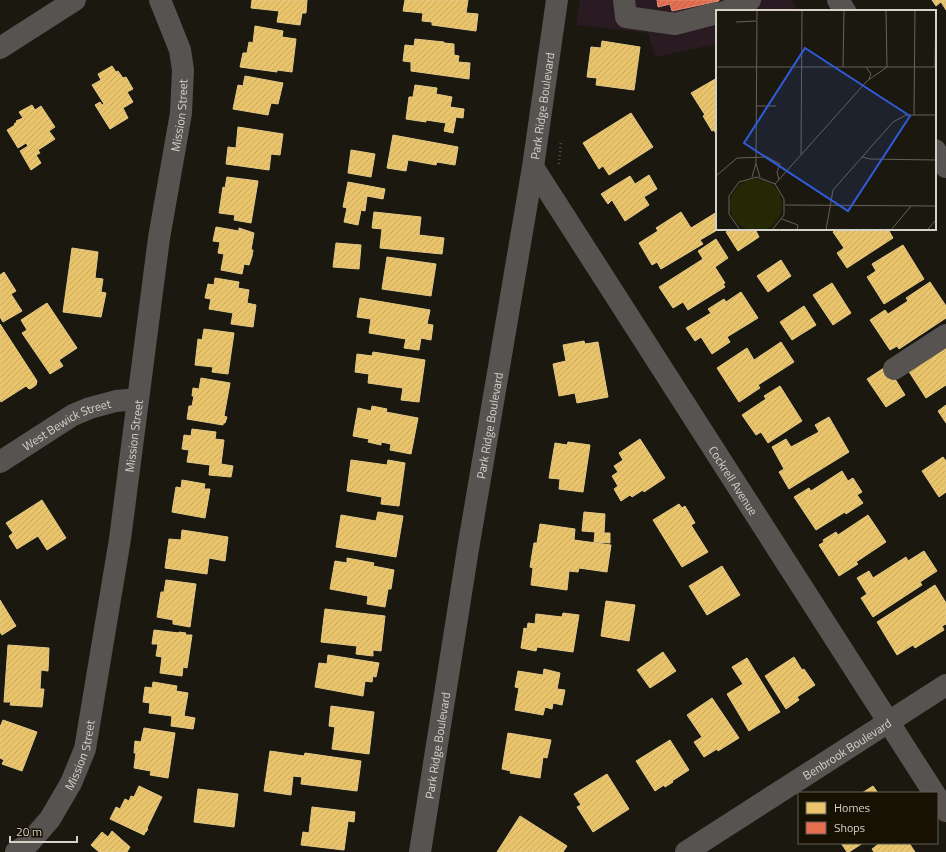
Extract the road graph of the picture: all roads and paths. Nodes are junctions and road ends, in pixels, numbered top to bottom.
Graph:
1 (75, 0) edge
2 (160, 0) edge
3 (557, 0) edge
4 (624, 0) edge
5 (750, 0) edge
6 (838, 0) edge
7 (731, 10) edge
8 (844, 10) edge
9 (716, 13) edge
10 (0, 48) edge
11 (561, 141) dead end
12 (936, 152) edge
13 (533, 167) junction
14 (946, 167) edge
15 (558, 170) dead end
16 (946, 335) edge
17 (894, 369) dead end
18 (138, 399) junction
19 (0, 462) edge
20 (946, 685) edge
21 (889, 722) junction
22 (933, 792) edge
23 (938, 799) edge
24 (946, 811) edge
25 (16, 852) edge
26 (420, 852) edge
27 (686, 852) edge

1 - 10 street
2 - 18 street, Mission Street
3 - 13 street, Park Ridge Boulevard
4 - 9 street
5 - 7 street
6 - 8 street
11 - 15 path
12 - 14 street
13 - 21 street, Cockrell Avenue
13 - 26 street, Park Ridge Boulevard
16 - 17 street
18 - 19 street, West Bewick Street
18 - 25 street, Mission Street
20 - 21 street, Benbrook Boulevard
21 - 22 street, Cockrell Avenue
21 - 27 street, Benbrook Boulevard
23 - 24 street

